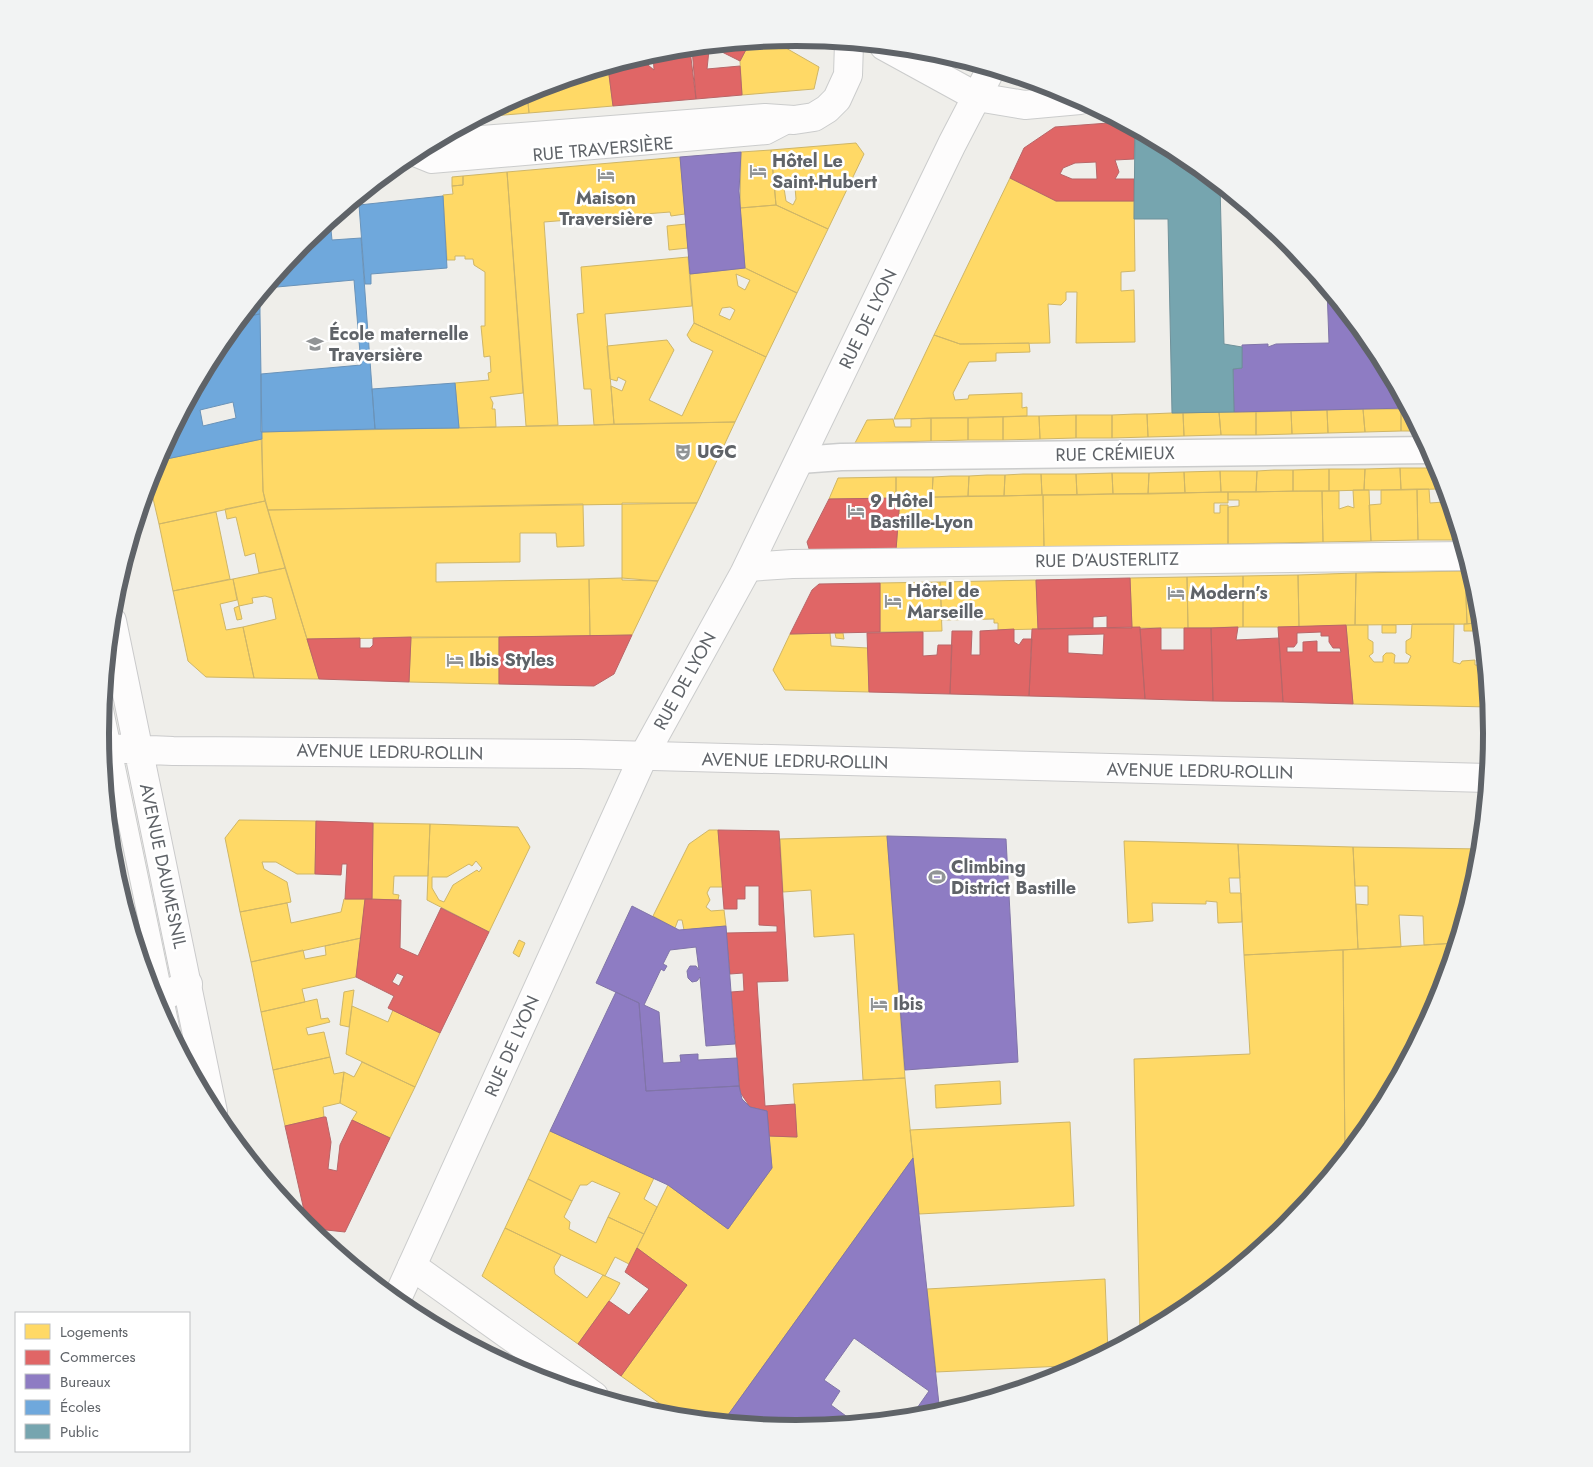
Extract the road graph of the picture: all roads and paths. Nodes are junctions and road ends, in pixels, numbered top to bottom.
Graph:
1 (849, 49) edge
2 (898, 54) edge
3 (988, 74) edge
4 (977, 97) junction
5 (1065, 101) edge
6 (794, 120) junction
7 (445, 143) edge
8 (419, 159) edge
9 (1422, 450) edge
10 (800, 460) junction
11 (1460, 556) edge
12 (748, 567) junction
13 (114, 658) edge
14 (109, 724) edge
15 (118, 749) edge
16 (643, 757) junction
17 (1482, 778) edge
18 (156, 981) edge
19 (188, 984) junction
20 (162, 996) edge
21 (210, 1091) edge
22 (412, 1266) junction
23 (399, 1294) edge
24 (578, 1385) edge

1 - 6 street, RUE TRAVERSIÈRE
2 - 4 street
3 - 4 street, RUE DE LYON
4 - 5 street
4 - 10 street, RUE DE LYON
6 - 7 street, RUE TRAVERSIÈRE
6 - 8 lane, RUE TRAVERSIÈRE
9 - 10 street, RUE CRÉMIEUX
10 - 12 street, RUE DE LYON
11 - 12 street, RUE D'AUSTERLITZ
12 - 16 street, RUE DE LYON
13 - 15 street, AVENUE DAUMESNIL
14 - 15 lane, AVENUE DAUMESNIL
15 - 16 street, AVENUE LEDRU-ROLLIN
15 - 18 lane, AVENUE DAUMESNIL
15 - 19 street, AVENUE DAUMESNIL
16 - 17 street, AVENUE LEDRU-ROLLIN
16 - 22 street, RUE DE LYON
19 - 20 street
19 - 21 street, AVENUE DAUMESNIL
22 - 23 street, RUE DE LYON
22 - 24 street

